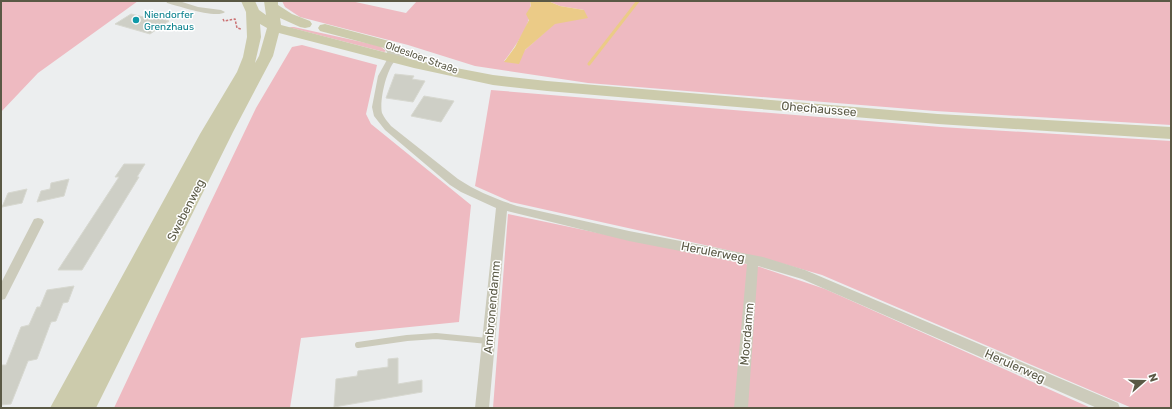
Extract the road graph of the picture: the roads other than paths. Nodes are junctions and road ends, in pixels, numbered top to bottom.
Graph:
1 (170, 1) edge
2 (272, 4) edge
3 (251, 7) edge
4 (222, 12) road end
5 (274, 27) junction
6 (307, 30) junction
7 (249, 33) junction
8 (385, 44) junction
9 (417, 55) junction
10 (266, 56) junction
11 (392, 58) junction
12 (468, 74) junction
13 (1171, 133) edge
14 (502, 205) junction
15 (38, 222) dead end
16 (753, 260) junction
17 (1, 295) edge
18 (489, 341) junction
19 (358, 345) dead end
20 (61, 408) edge
21 (84, 408) edge
22 (482, 408) edge
23 (741, 408) edge
24 (1114, 408) edge

1 - 4 street
2 - 5 main road, Swebenweg
2 - 6 main road
3 - 5 main road, Oldesloer Straße
3 - 7 main road, Swebenweg
5 - 6 main road, Oldesloer Straße
5 - 7 main road
5 - 10 main road, Swebenweg
6 - 8 main road, Oldesloer Straße
6 - 10 main road
6 - 11 main road, Oldesloer Straße
7 - 20 main road, Swebenweg
8 - 9 main road, Oldesloer Straße
8 - 11 street
9 - 11 street
9 - 12 main road, Oldesloer Straße
10 - 21 main road, Swebenweg
11 - 12 main road, Oldesloer Straße
11 - 14 street, Herulerweg
12 - 13 main road, Ohechaussee
14 - 16 street, Herulerweg
14 - 18 street, Ambronendamm
15 - 17 street
16 - 23 street, Moordamm
16 - 24 street, Herulerweg
18 - 19 lane
18 - 22 street, Ambronendamm

